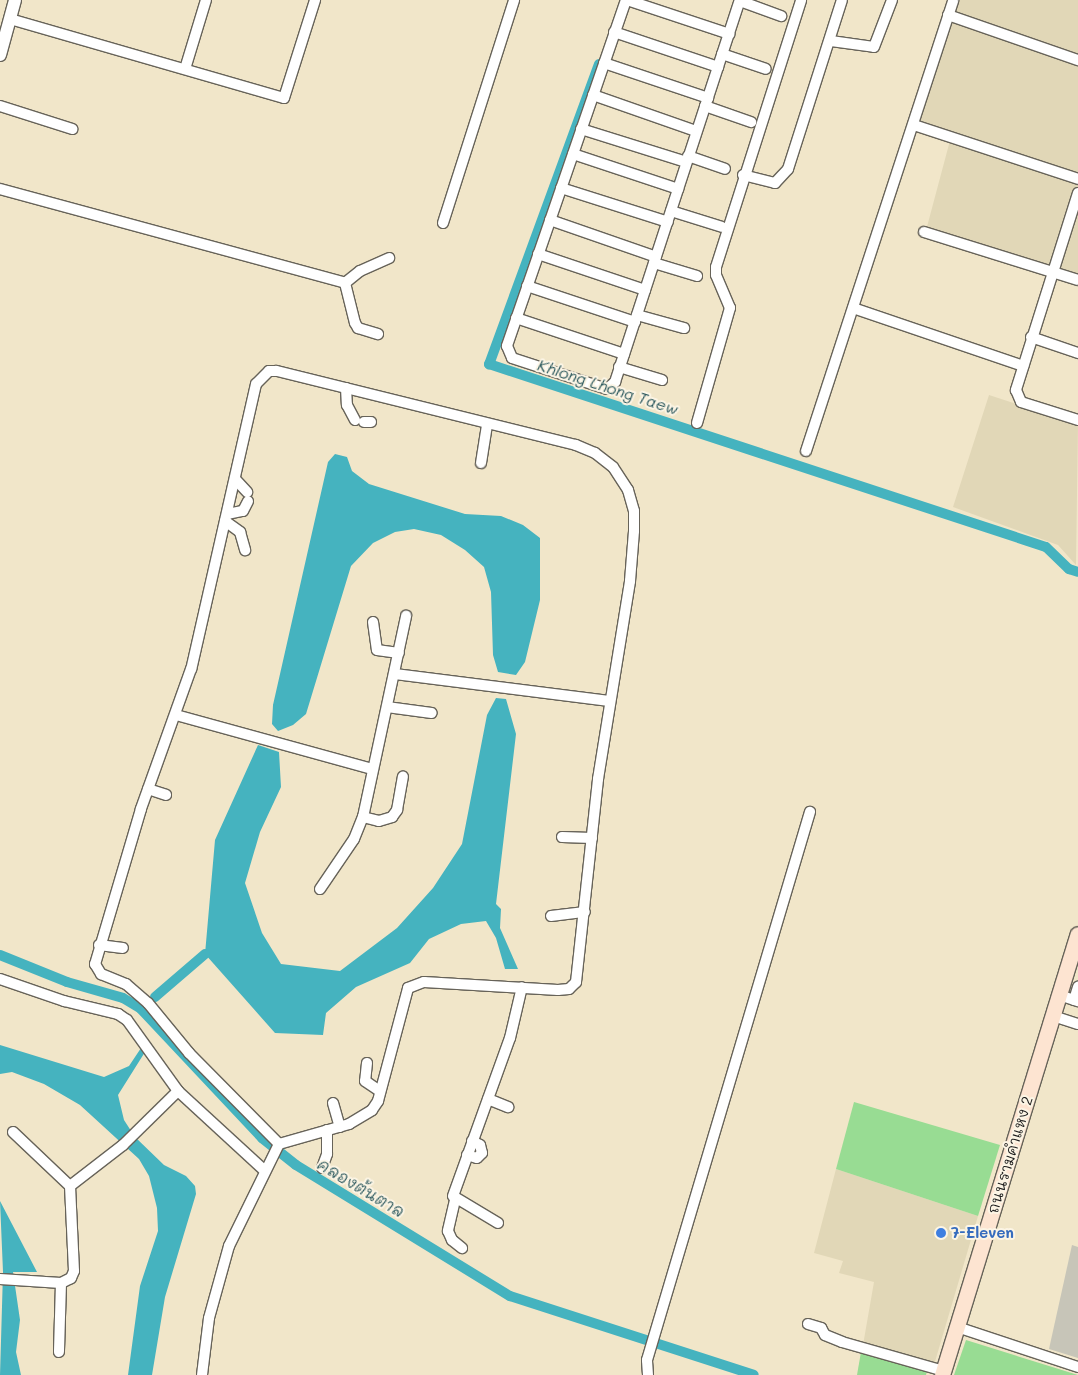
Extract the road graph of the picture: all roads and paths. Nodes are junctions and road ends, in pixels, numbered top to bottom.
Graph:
1 (15, 0) edge
2 (206, 0) edge
3 (315, 0) edge
4 (514, 0) edge
5 (626, 0) edge
6 (800, 0) edge
7 (842, 0) edge
8 (892, 0) edge
9 (953, 0) edge
10 (738, 1) edge
11 (948, 15) junction
12 (781, 16) dead end
13 (10, 19) junction
14 (614, 32) junction
15 (729, 34) junction
16 (831, 41) junction
17 (722, 54) junction
18 (0, 55) edge
19 (1078, 60) edge
20 (604, 63) junction
21 (718, 67) junction
22 (184, 69) junction
23 (766, 69) dead end
24 (593, 95) junction
25 (707, 102) junction
26 (0, 106) edge
27 (751, 122) dead end
28 (914, 125) junction
29 (72, 129) dead end
30 (581, 129) junction
31 (696, 132) junction
32 (573, 154) junction
33 (687, 159) junction
34 (725, 169) dead end
35 (743, 175) junction
36 (1078, 179) edge
37 (561, 188) junction
38 (0, 189) edge
39 (678, 190) junction
40 (1078, 193) edge
41 (671, 211) junction
42 (550, 220) junction
43 (668, 222) junction
44 (443, 223) dead end
45 (722, 227) dead end
46 (924, 232) dead end
47 (538, 254) junction
48 (389, 258) dead end
49 (655, 260) junction
50 (1052, 271) junction
51 (697, 276) dead end
52 (1078, 280) edge
53 (346, 283) junction
54 (527, 286) junction
55 (645, 290) junction
56 (853, 308) junction
57 (516, 318) junction
58 (636, 318) junction
59 (684, 328) dead end
60 (378, 334) dead end
61 (1031, 337) junction
62 (1078, 352) edge
63 (624, 354) junction
64 (1023, 366) junction
65 (619, 367) junction
66 (662, 380) dead end
67 (346, 388) junction
68 (1078, 420) edge
69 (363, 421) dead end
70 (697, 423) dead end
71 (487, 425) junction
72 (806, 451) dead end
73 (481, 463) dead end
74 (235, 478) junction
75 (226, 517) junction
76 (245, 550) dead end
77 (406, 616) dead end
78 (374, 622) dead end
79 (399, 653) junction
80 (395, 674) junction
81 (609, 701) junction
82 (387, 707) junction
83 (432, 713) dead end
84 (176, 715) junction
85 (372, 769) junction
86 (403, 777) dead end
87 (148, 789) junction
88 (166, 796) dead end
89 (810, 812) dead end
90 (363, 817) junction
91 (562, 837) dead end
92 (592, 838) junction
93 (320, 889) dead end
94 (585, 912) junction
95 (551, 916) dead end
96 (1078, 934) edge
97 (99, 945) junction
98 (123, 948) dead end
99 (1073, 966) edge
100 (0, 979) edge
101 (1078, 987) edge
102 (522, 988) junction
103 (1059, 995) junction
104 (1076, 1001) edge
105 (1052, 1016) junction
106 (1078, 1024) edge
107 (366, 1063) dead end
108 (178, 1091) junction
109 (380, 1091) junction
110 (488, 1099) junction
111 (333, 1103) dead end
112 (508, 1107) dead end
113 (340, 1127) junction
114 (327, 1130) junction
115 (13, 1132) dead end
116 (277, 1146) junction
117 (266, 1167) junction
118 (322, 1168) dead end
119 (70, 1186) junction
120 (455, 1200) junction
121 (498, 1223) dead end
122 (462, 1248) dead end
123 (2, 1279) edge
124 (61, 1282) junction
125 (808, 1324) dead end
126 (957, 1327) junction
127 (59, 1352) dead end
128 (1078, 1367) edge
129 (943, 1373) edge
130 (202, 1375) edge
131 (648, 1375) edge

1 - 13 street
2 - 22 street
3 - 22 street
4 - 44 street
5 - 14 street
5 - 15 street
6 - 35 street
7 - 16 street
8 - 16 street
9 - 11 street
10 - 12 street
10 - 15 street
11 - 19 street
11 - 28 street
13 - 18 street
13 - 22 street
14 - 20 street
14 - 21 street
15 - 17 street
16 - 35 street
17 - 21 street
17 - 23 street
20 - 24 street
20 - 25 street
21 - 25 street
24 - 30 street
24 - 31 street
25 - 27 street
25 - 31 street
26 - 29 street
28 - 36 street
28 - 56 street
30 - 32 street
30 - 33 street
31 - 33 street
32 - 37 street
32 - 39 street
33 - 34 street
33 - 39 street
35 - 70 street
37 - 42 street
37 - 43 street
38 - 53 street
39 - 41 street
40 - 50 street
41 - 43 street
41 - 45 street
42 - 47 street
42 - 49 street
43 - 49 street
46 - 50 street
47 - 54 street
47 - 55 street
48 - 53 street
49 - 51 street
49 - 55 street
50 - 52 street
50 - 61 street
53 - 60 street
54 - 57 street
54 - 58 street
55 - 58 street
56 - 64 street
56 - 72 street
57 - 63 street
57 - 65 street
58 - 59 street
58 - 63 street
61 - 62 street
61 - 64 street
63 - 65 street
64 - 68 street
65 - 66 street
67 - 69 street
67 - 71 street
67 - 74 street
71 - 73 street
71 - 81 street
74 - 75 street
74 - 75 street
75 - 76 street
75 - 84 street
77 - 79 street
78 - 79 street
79 - 80 street
80 - 81 street
80 - 82 street
81 - 92 street
82 - 83 street
82 - 85 street
84 - 85 street
84 - 87 street
85 - 90 street
86 - 90 street
87 - 88 street
87 - 97 street
89 - 131 street
90 - 93 street
91 - 92 street
92 - 94 street
94 - 95 street
94 - 102 street
96 - 99 main road, ถนนรามคำแหง 2
97 - 98 street
97 - 116 street
99 - 103 main road, ถนนรามคำแหง 2
100 - 108 street
101 - 104 street
102 - 109 street
102 - 110 street
103 - 104 street
103 - 105 main road, ถนนรามคำแหง 2
105 - 106 street
105 - 126 main road, ถนนรามคำแหง 2
107 - 109 street
108 - 117 street
108 - 119 street
109 - 113 street
110 - 112 street
110 - 120 street
111 - 113 street
113 - 114 street
114 - 116 street
114 - 118 street
115 - 119 street
116 - 117 street
117 - 130 street
119 - 124 street
120 - 121 street
120 - 122 street
123 - 124 street
124 - 127 street
125 - 129 street
126 - 128 street
126 - 129 main road, ถนนรามคำแหง 2

